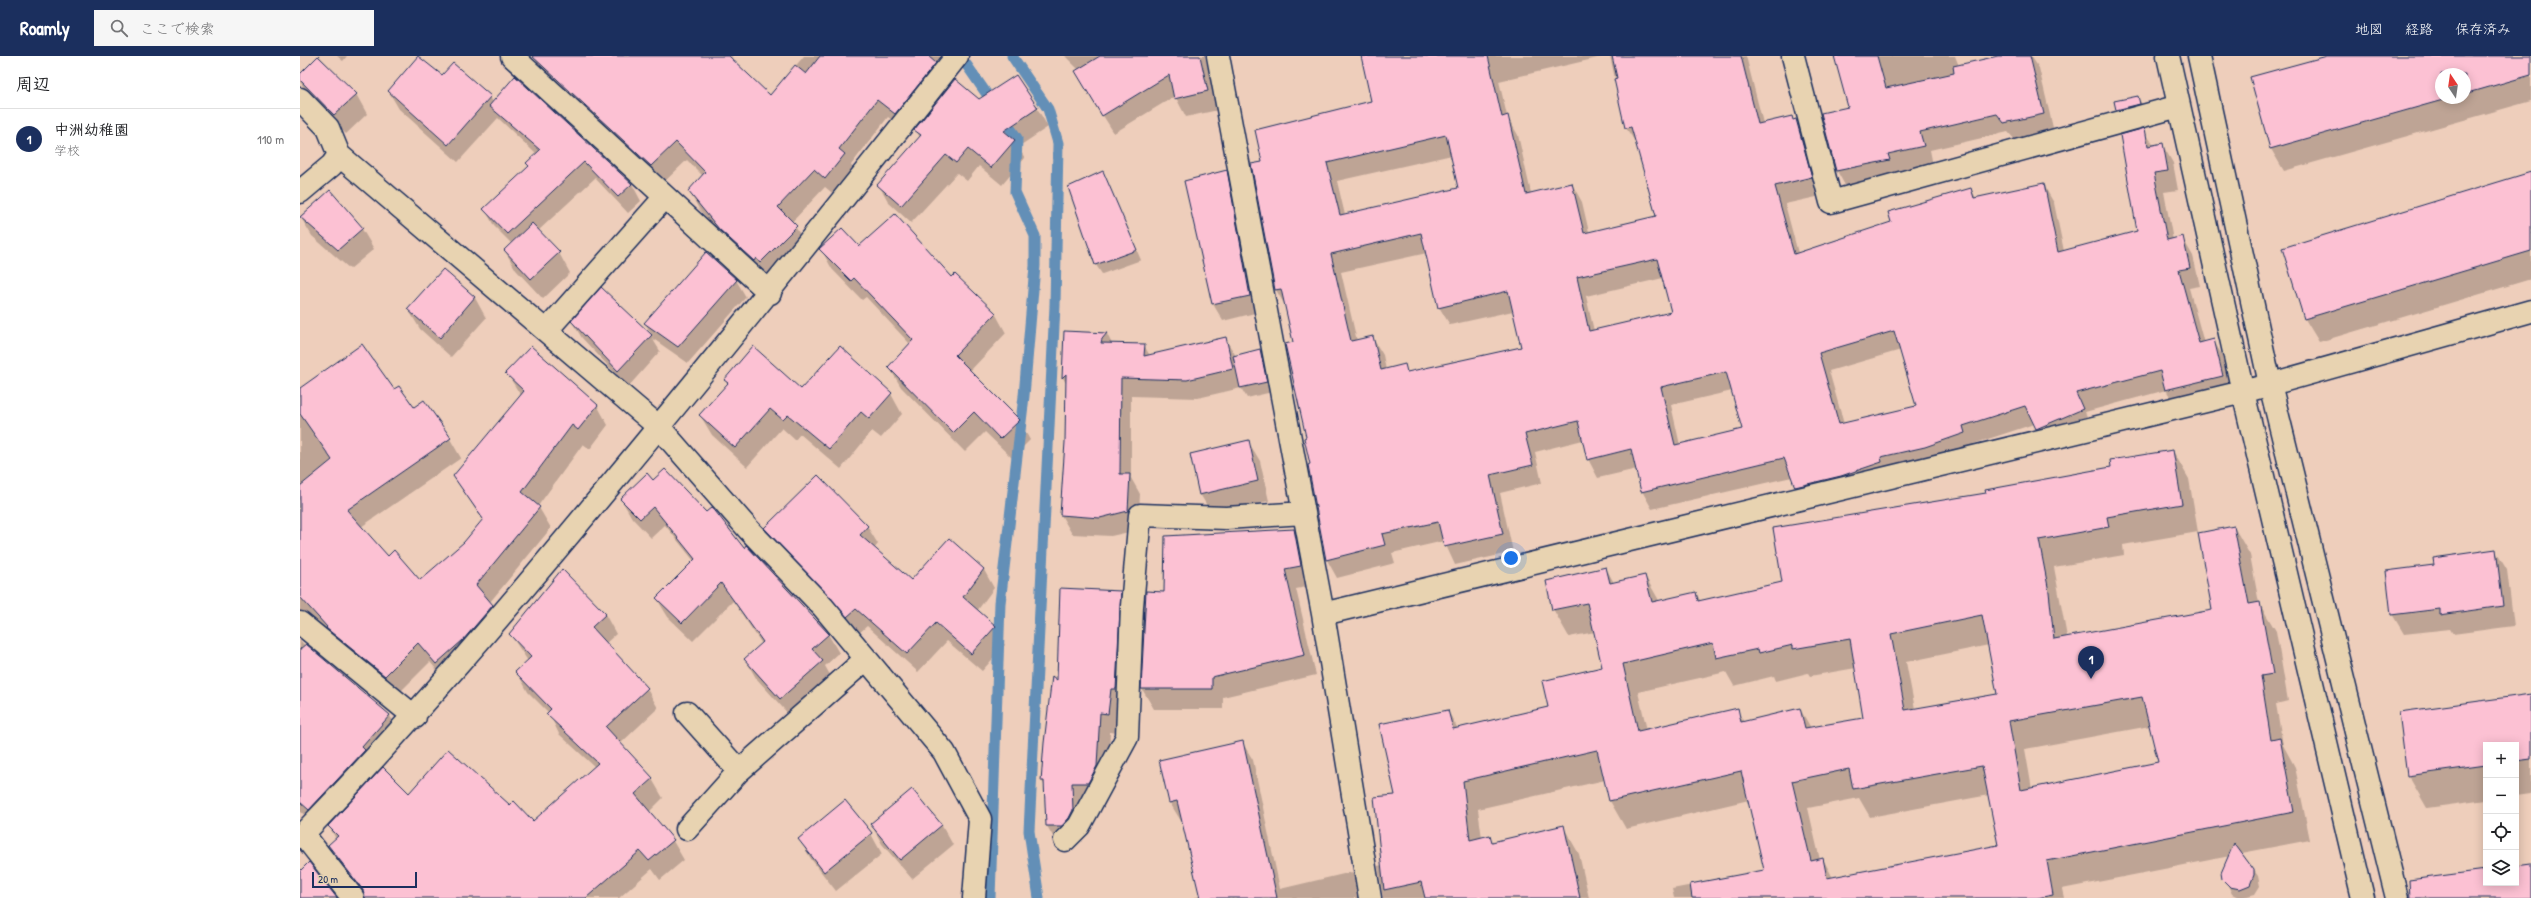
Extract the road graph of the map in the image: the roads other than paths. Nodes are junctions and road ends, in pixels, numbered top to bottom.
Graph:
1 (512, 56) edge
2 (957, 56) edge
3 (1218, 56) edge
4 (1792, 56) edge
5 (2168, 56) edge
6 (2199, 56) edge
7 (300, 99) edge
8 (2179, 106) junction
9 (339, 155) junction
10 (300, 192) edge
11 (665, 197) junction
12 (770, 293) junction
13 (2531, 311) edge
14 (546, 331) junction
15 (2270, 384) junction
16 (2242, 392) junction
17 (659, 427) junction
18 (1304, 513) junction
19 (1323, 614) junction
20 (300, 623) edge
21 (866, 658) junction
22 (687, 713) dead end
23 (415, 716) junction
24 (739, 771) junction
25 (687, 829) dead end
26 (302, 836) edge
27 (1065, 840) dead end
28 (353, 898) edge
29 (974, 898) edge
30 (1370, 898) edge
31 (2363, 898) edge
32 (2397, 898) edge

1 - 11 street
2 - 12 street
3 - 18 street
4 - 8 street
5 - 8 street
6 - 15 street
7 - 9 street
8 - 16 street
9 - 10 street
9 - 14 street
11 - 12 street
11 - 14 street
12 - 17 street
13 - 15 street
14 - 17 street
15 - 16 street
15 - 32 street
16 - 19 street
16 - 31 street
17 - 21 street
17 - 23 street
18 - 19 street
18 - 27 street
19 - 30 street
20 - 23 street
21 - 24 street
21 - 29 street
22 - 24 street
23 - 26 street
24 - 25 street
26 - 28 street

